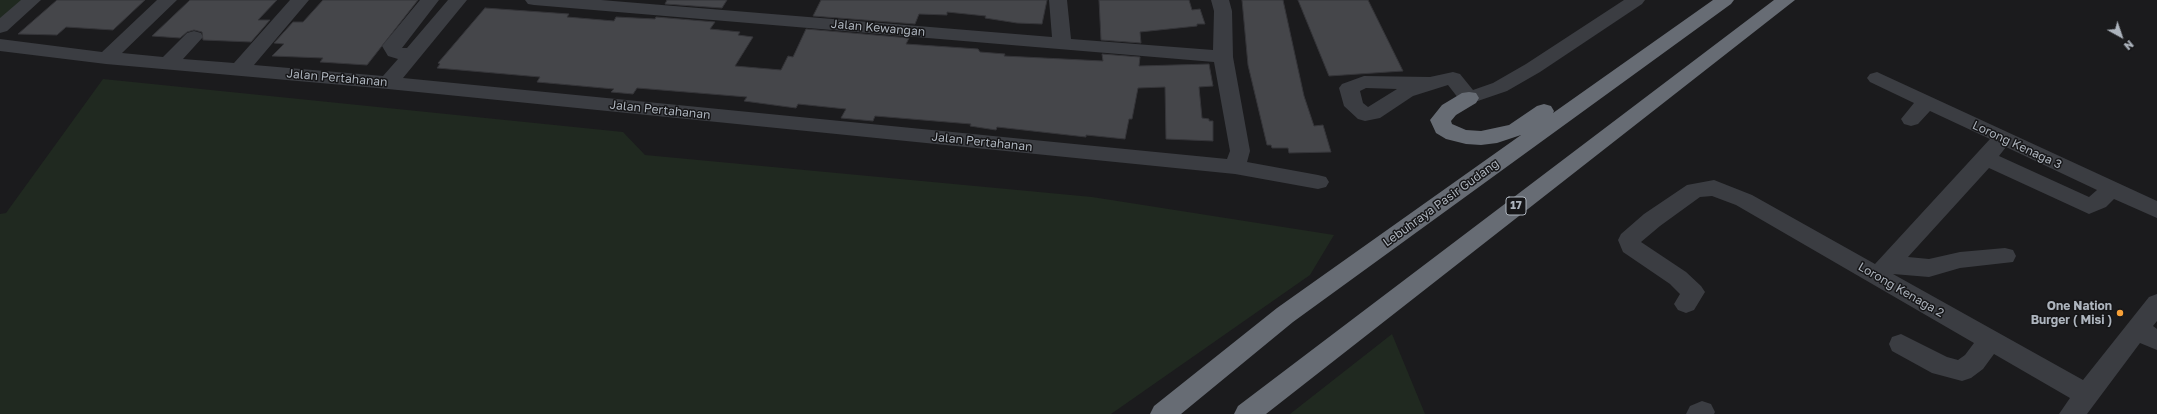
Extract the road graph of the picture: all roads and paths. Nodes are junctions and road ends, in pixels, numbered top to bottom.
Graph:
1 (32, 0) edge
2 (168, 0) edge
3 (300, 0) edge
4 (430, 0) edge
5 (458, 0) edge
6 (534, 0) edge
7 (1058, 0) edge
8 (1220, 0) edge
9 (1636, 0) edge
10 (1725, 0) edge
11 (1786, 0) edge
12 (649, 4) edge
13 (0, 27) edge
14 (194, 38) dead end
15 (1062, 43) junction
16 (0, 45) edge
17 (410, 55) junction
18 (1223, 57) junction
19 (106, 58) junction
20 (168, 63) junction
21 (239, 70) junction
22 (1877, 78) dead end
23 (388, 83) junction
24 (1430, 83) dead end
25 (1608, 83) junction
26 (1469, 98) junction
27 (1927, 102) junction
28 (1911, 119) dead end
29 (2002, 138) junction
30 (1986, 158) junction
31 (1235, 167) junction
32 (1318, 182) dead end
33 (2111, 189) junction
34 (2157, 210) edge
35 (2005, 256) dead end
36 (1883, 270) junction
37 (2157, 303) edge
38 (1686, 304) dead end
39 (2136, 329) junction
40 (1990, 340) junction
41 (2157, 340) edge
42 (1902, 344) dead end
43 (2079, 405) edge
44 (1163, 414) edge
45 (1247, 414) edge

1 - 13 street
2 - 19 street
3 - 21 street
4 - 17 street
5 - 17 street
6 - 12 street, Jalan Kewangan
7 - 15 street
8 - 18 street
9 - 26 street
10 - 25 highway, Lebuhraya Pasir Gudang
11 - 45 highway, 17
12 - 15 street, Jalan Kewangan
14 - 20 street
15 - 18 street, Jalan Kewangan
16 - 19 street, Jalan Pertahanan
17 - 23 street
18 - 31 street
19 - 20 street, Jalan Pertahanan
20 - 21 street, Jalan Pertahanan
21 - 23 street, Jalan Pertahanan
22 - 27 street, Lorong Kenaga 3
23 - 31 street, Jalan Pertahanan
24 - 26 street
25 - 26 highway
25 - 44 highway, Lebuhraya Pasir Gudang
27 - 28 street
27 - 29 street, Lorong Kenaga 3
29 - 30 street
29 - 33 street, Lorong Kenaga 3
30 - 33 street
30 - 36 street
31 - 32 street, Jalan Pertahanan
33 - 34 street, Lorong Kenaga 3
35 - 36 street
36 - 38 street, Lorong Kenaga 2
36 - 40 street, Lorong Kenaga 2
37 - 39 street
39 - 41 street
39 - 43 street
40 - 42 street
40 - 43 street, Lorong Kenaga 2

